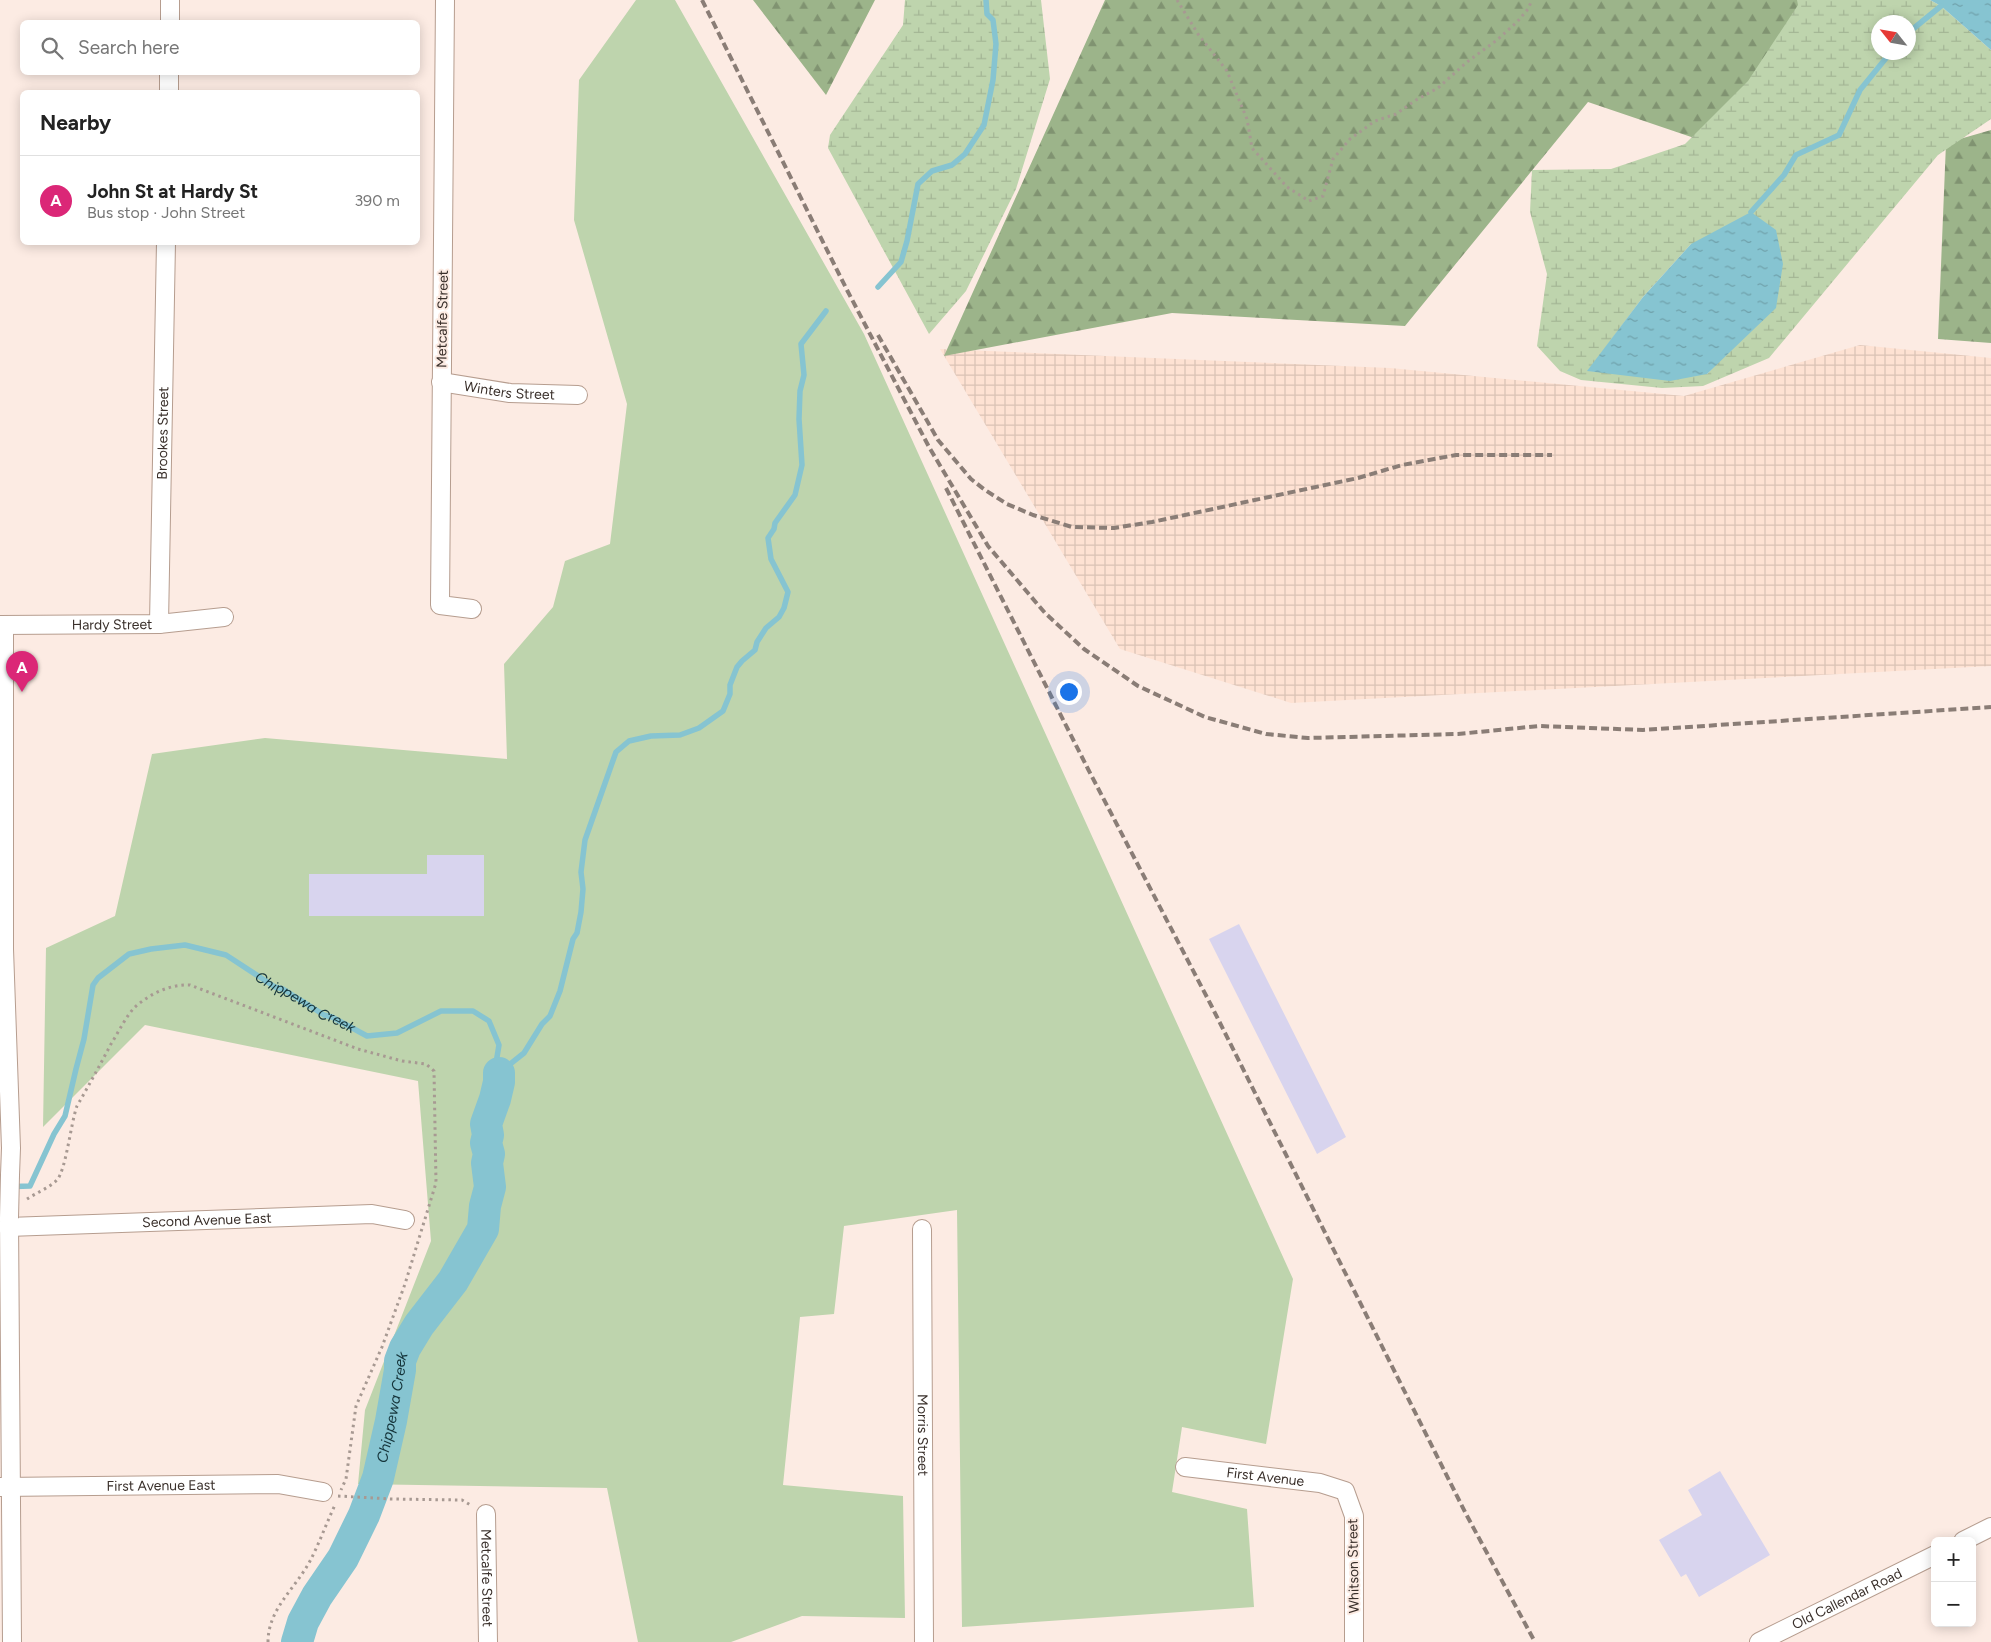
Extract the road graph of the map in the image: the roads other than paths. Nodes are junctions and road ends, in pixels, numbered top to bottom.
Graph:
1 (170, 0) edge
2 (444, 0) edge
3 (170, 20) edge
4 (169, 75) edge
5 (169, 90) edge
6 (166, 245) edge
7 (441, 382) junction
8 (578, 395) dead end
9 (472, 609) dead end
10 (224, 617) dead end
11 (159, 624) junction
12 (2, 625) edge
13 (2, 949) edge
14 (6, 1149) edge
15 (405, 1220) dead end
16 (9, 1222) junction
17 (922, 1229) dead end
18 (1185, 1467) dead end
19 (6, 1487) edge
20 (1345, 1491) joint
21 (331, 1494) road end
22 (486, 1514) road end
23 (1991, 1527) edge
24 (1971, 1537) edge
25 (1931, 1557) edge
26 (12, 1642) edge
27 (488, 1642) edge
28 (924, 1642) edge
29 (1354, 1642) edge
30 (1759, 1642) edge

1 - 3 street
2 - 7 street, Metcalfe Street
4 - 5 street
6 - 11 street, Brookes Street
7 - 8 street, Winters Street
7 - 9 street, Metcalfe Street
10 - 11 street, Hardy Street
11 - 12 street, Hardy Street
12 - 13 street
13 - 14 street
14 - 16 street, bridge
15 - 16 street, Second Avenue East
16 - 19 street
17 - 28 street, Morris Street
18 - 20 street, First Avenue
19 - 21 street, First Avenue East
19 - 26 street
20 - 29 street, Whitson Street
22 - 27 street, Metcalfe Street
23 - 24 street
25 - 30 street, Old Callendar Road

